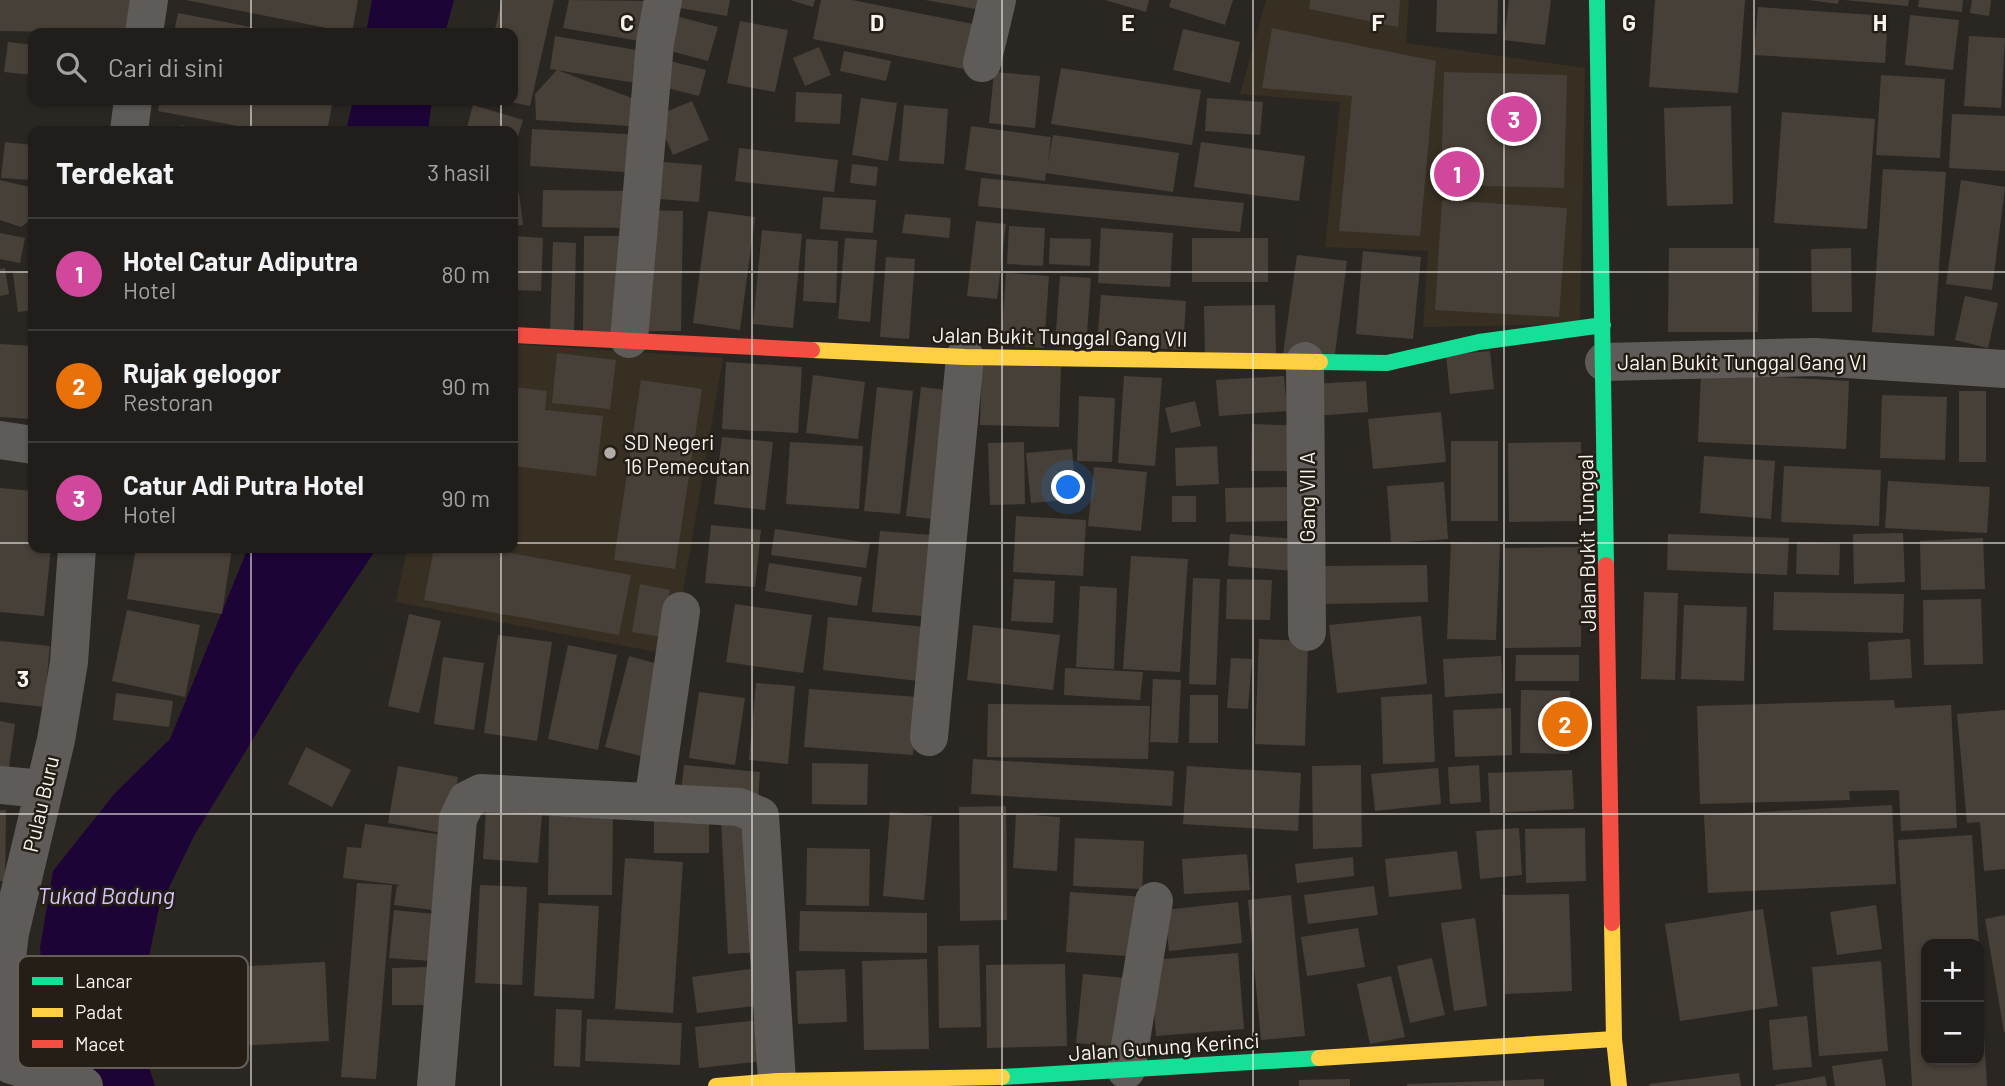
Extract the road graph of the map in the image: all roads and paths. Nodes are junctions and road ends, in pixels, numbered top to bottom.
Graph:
1 (149, 0) edge
2 (663, 0) edge
3 (997, 0) edge
4 (1597, 0) edge
5 (145, 28) edge
6 (982, 63) dead end
7 (132, 105) edge
8 (130, 126) edge
9 (518, 335) edge
10 (629, 339) junction
11 (1603, 343) junction
12 (965, 357) junction
13 (1305, 361) junction
14 (2005, 369) edge
15 (0, 440) edge
16 (28, 444) edge
17 (77, 553) edge
18 (681, 611) dead end
19 (1307, 632) dead end
20 (929, 737) dead end
21 (0, 785) edge
22 (43, 789) junction
23 (653, 802) junction
24 (1154, 901) dead end
25 (1614, 1039) junction
26 (1126, 1070) junction
27 (777, 1081) junction
28 (1018, 1082) edge
29 (84, 1086) edge
30 (436, 1086) edge
31 (716, 1086) edge
32 (1619, 1086) edge

1 - 5 street
2 - 10 street
3 - 6 street
4 - 11 street, Jalan Bukit Tunggal
7 - 8 street
9 - 10 street, Jalan Bukit Tunggal Gang VII
10 - 12 street, Jalan Bukit Tunggal Gang VII
11 - 13 street, Jalan Bukit Tunggal Gang VII
11 - 14 street, Jalan Bukit Tunggal Gang VI
11 - 25 street, Jalan Bukit Tunggal
12 - 13 street, Jalan Bukit Tunggal Gang VII
12 - 20 street
13 - 19 street, Gang VII A
15 - 16 street
17 - 22 street, Pulau Buru
18 - 23 street
21 - 22 street
22 - 29 street, Pulau Buru
23 - 27 street
23 - 30 street
24 - 26 street
25 - 26 street, Jalan Gunung Kerinci
25 - 32 street, Jalan Bukit Tunggal
26 - 28 street, Jalan Gunung Kerinci
27 - 28 street, Jalan Gunung Kerinci
27 - 31 street, Jalan Gunung Kerinci

